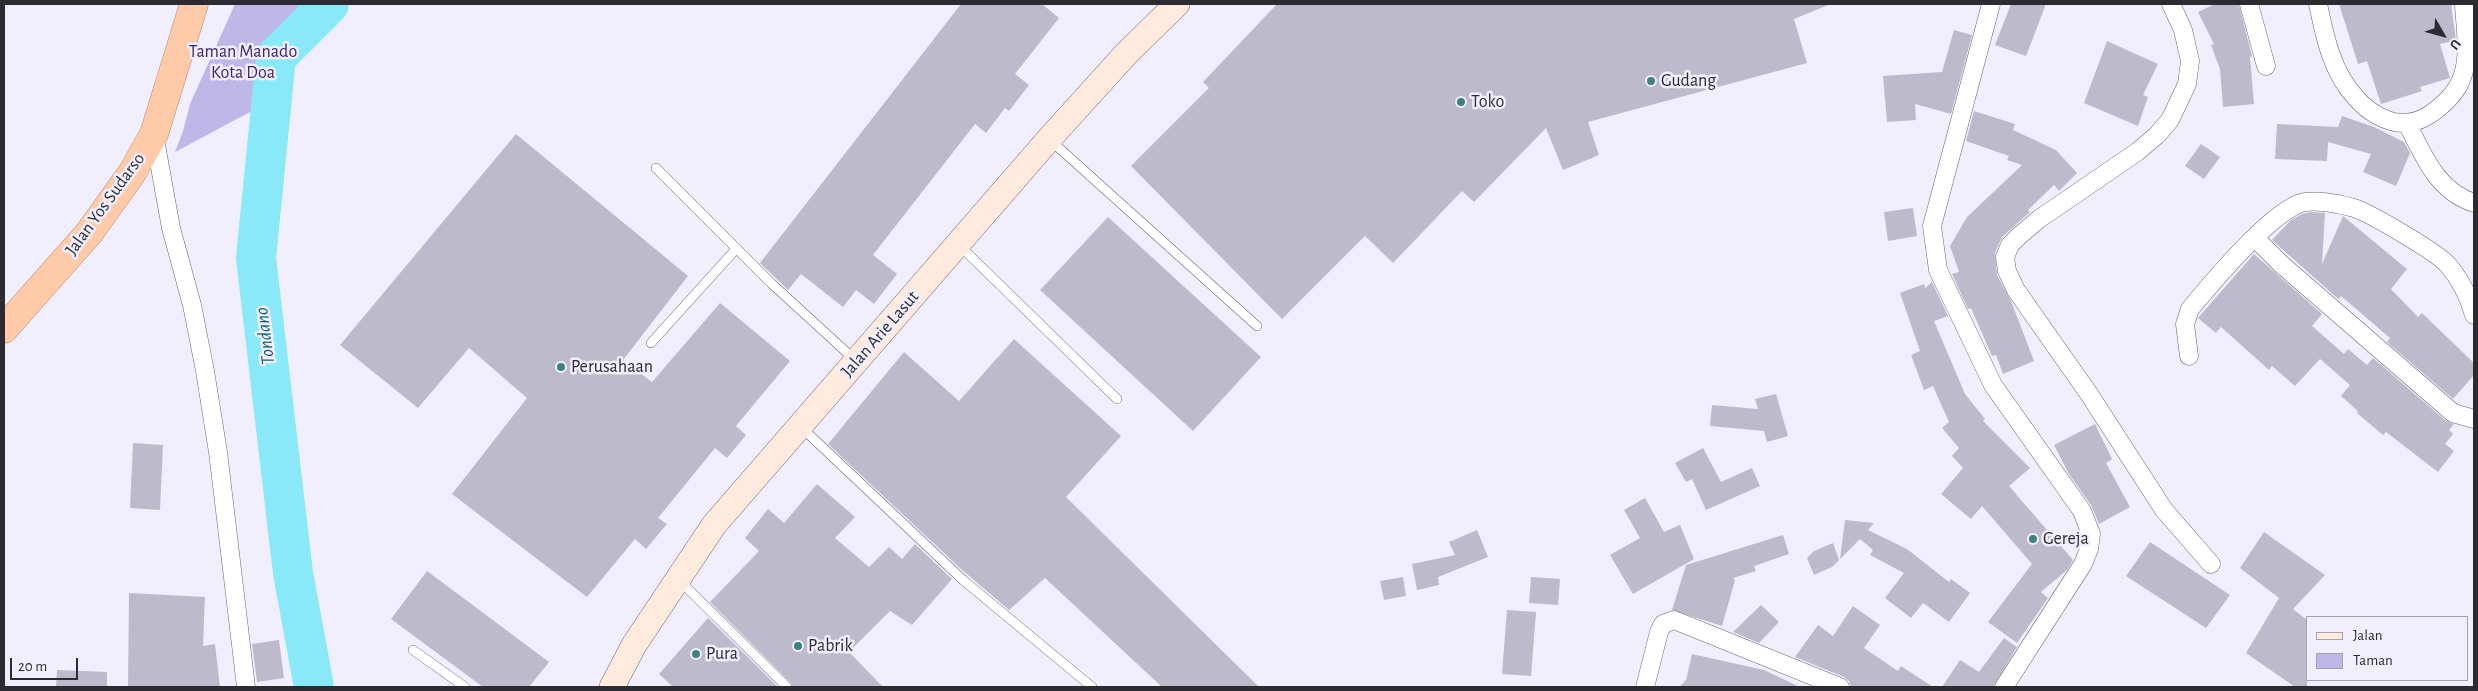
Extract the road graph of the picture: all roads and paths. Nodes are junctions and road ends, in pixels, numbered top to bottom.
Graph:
1 (194, 4) edge
2 (1177, 4) edge
3 (1991, 4) edge
4 (2171, 4) edge
5 (2249, 4) edge
6 (2318, 4) edge
7 (2464, 4) edge
8 (2266, 66) dead end
9 (2407, 123) junction
10 (154, 134) junction
11 (1049, 139) junction
12 (656, 168) dead end
13 (2474, 202) edge
14 (2255, 238) junction
15 (958, 244) junction
16 (736, 249) junction
17 (2474, 315) edge
18 (1257, 326) dead end
19 (4, 329) edge
20 (650, 343) dead end
21 (2189, 356) dead end
22 (857, 362) junction
23 (1117, 399) dead end
24 (2474, 419) edge
25 (801, 426) junction
26 (2211, 564) dead end
27 (678, 579) junction
28 (413, 650) dead end
29 (246, 687) edge
30 (465, 687) edge
31 (612, 687) edge
32 (787, 687) edge
33 (1092, 687) edge
34 (1645, 687) edge
35 (1840, 687) edge
36 (2004, 687) edge

1 - 10 highway, Jalan Yos Sudarso
2 - 11 main road, Jalan Arie Lasut
3 - 36 street
4 - 26 street
5 - 8 street
6 - 9 street
7 - 9 street
9 - 13 street
10 - 19 highway, Jalan Yos Sudarso
10 - 29 street
11 - 15 main road, Jalan Arie Lasut
11 - 18 lane
12 - 16 lane
14 - 17 street
14 - 21 street
14 - 24 street
15 - 22 main road, Jalan Arie Lasut
15 - 23 lane
16 - 20 lane
16 - 22 lane
22 - 25 main road, Jalan Arie Lasut
25 - 27 main road, Jalan Arie Lasut
25 - 33 lane
27 - 31 main road, Jalan Arie Lasut
27 - 32 lane
28 - 30 lane
34 - 35 street

